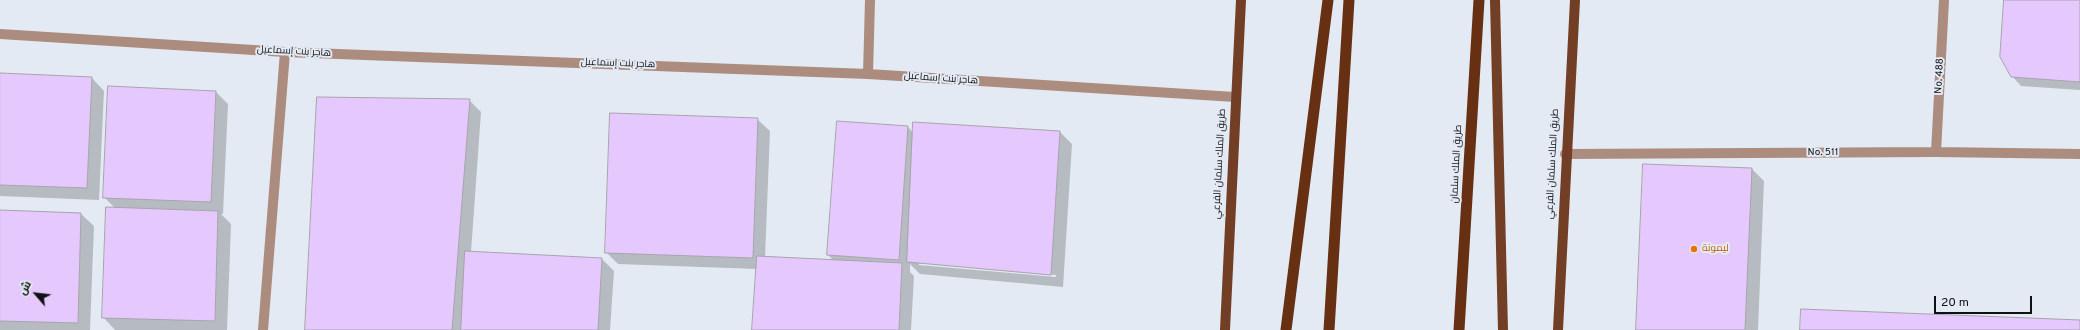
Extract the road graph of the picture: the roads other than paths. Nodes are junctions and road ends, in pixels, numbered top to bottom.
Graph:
1 (870, 0) edge
2 (1241, 0) edge
3 (1328, 0) edge
4 (1349, 0) edge
5 (1479, 0) edge
6 (1495, 0) edge
7 (1575, 0) edge
8 (1944, 0) edge
9 (0, 34) edge
10 (285, 52) junction
11 (868, 74) junction
12 (1235, 97) junction
13 (1936, 152) junction
14 (1565, 154) junction
15 (2080, 154) edge
16 (262, 330) edge
17 (1225, 330) edge
18 (1286, 330) edge
19 (1329, 330) edge
20 (1459, 330) edge
21 (1503, 330) edge
22 (1558, 330) edge

1 - 11 street
2 - 12 main road, طريق الملك سلمان الفرعي
3 - 18 highway
4 - 19 highway
5 - 20 highway, طريق الملك سلمان
6 - 21 main road
7 - 14 main road, طريق الملك سلمان الفرعي
8 - 13 street, No. 488
9 - 10 street, هاجر بنت إسماعيل
10 - 11 street, هاجر بنت إسماعيل
10 - 16 street
11 - 12 street, هاجر بنت إسماعيل
12 - 17 main road, طريق الملك سلمان الفرعي
13 - 14 street, No. 511
13 - 15 street, No. 511
14 - 22 main road, طريق الملك سلمان الفرعي

